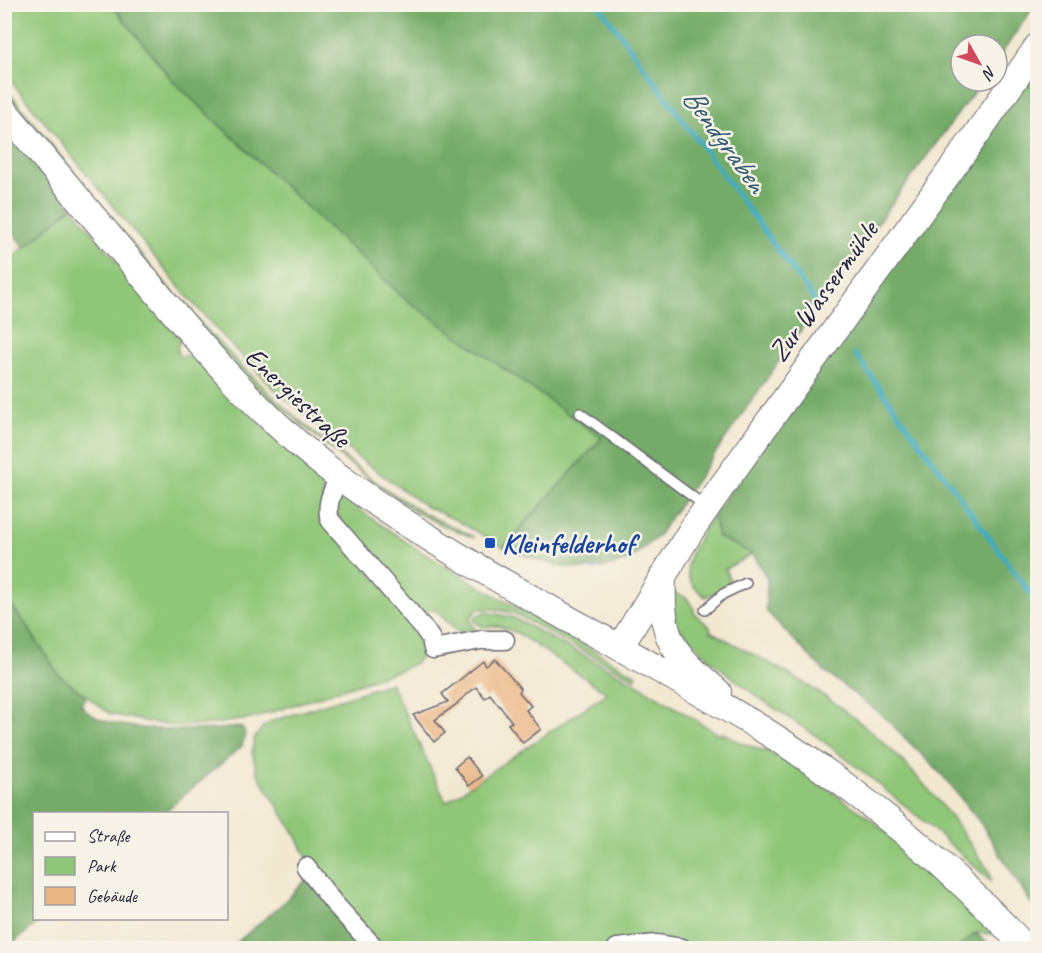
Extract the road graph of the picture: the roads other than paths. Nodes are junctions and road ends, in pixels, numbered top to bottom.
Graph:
1 (1038, 46) edge
2 (4, 110) edge
3 (580, 413) dead end
4 (339, 476) junction
5 (707, 507) junction
6 (663, 576) junction
7 (746, 583) dead end
8 (705, 610) dead end
9 (505, 640) dead end
10 (620, 647) junction
11 (770, 734) junction
12 (306, 867) dead end
13 (1020, 937) edge
14 (375, 948) edge
15 (617, 948) edge
16 (682, 948) edge

1 - 5 main road, Zur Wassermühle
2 - 4 main road, Energiestraße
3 - 5 lane
4 - 9 street
4 - 10 main road, Energiestraße
5 - 6 main road, Zur Wassermühle
6 - 10 main road, Zur Wassermühle
6 - 11 main road
7 - 8 lane
10 - 11 main road, Energiestraße
11 - 13 main road
12 - 14 street
15 - 16 street

